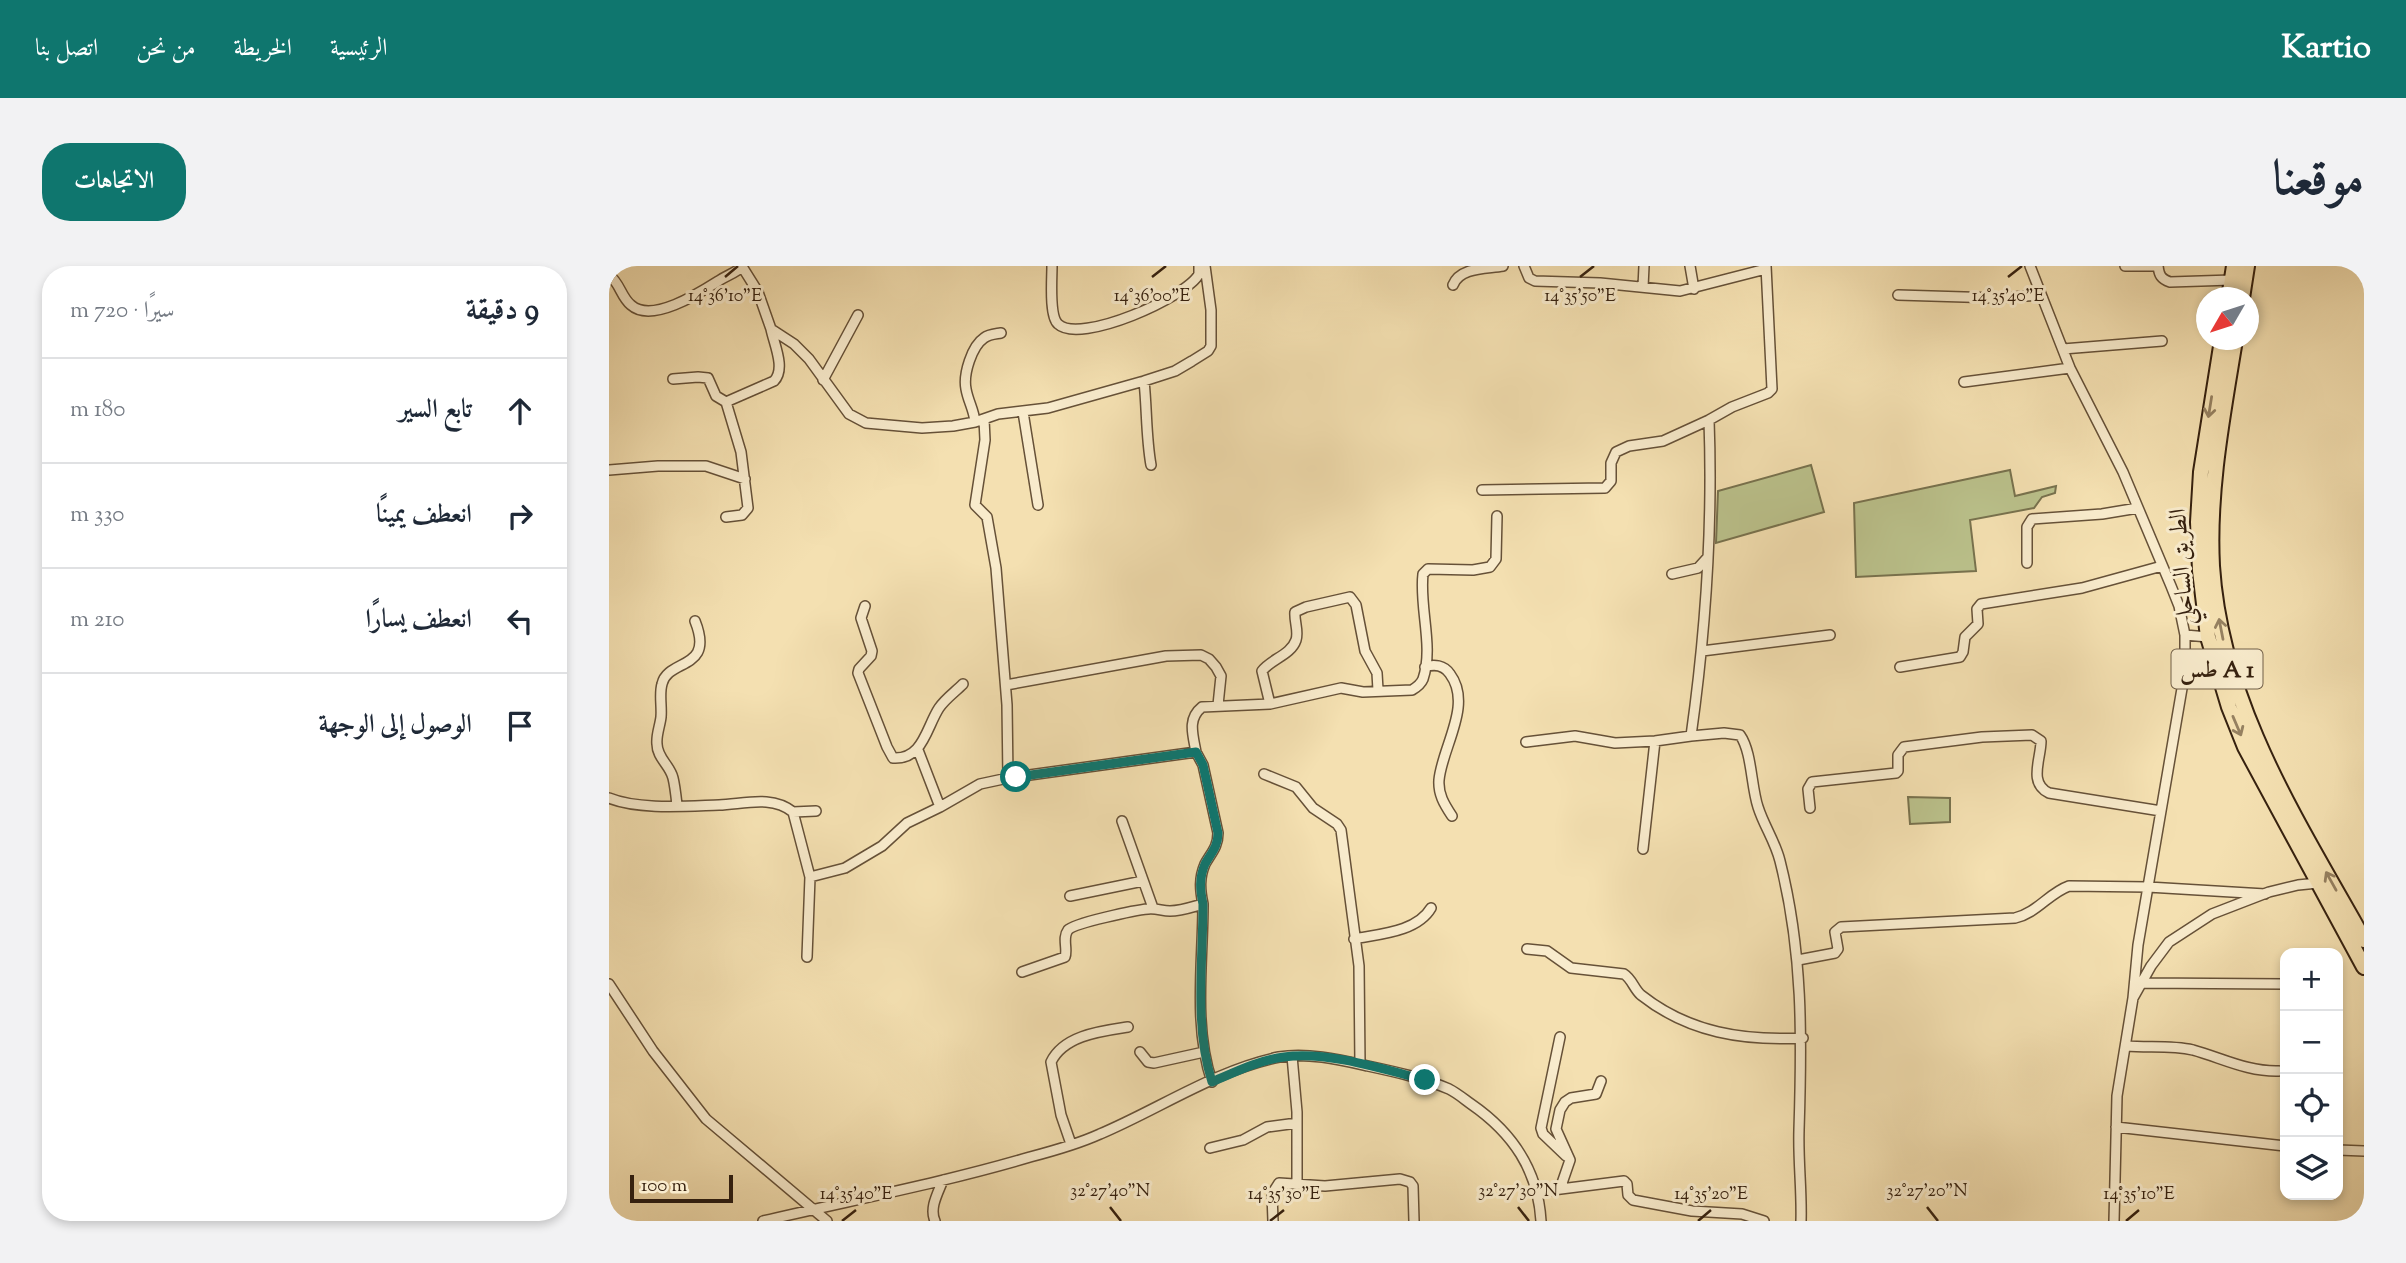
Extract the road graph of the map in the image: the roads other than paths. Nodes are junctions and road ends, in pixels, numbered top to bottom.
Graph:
1 (1052, 266) edge
2 (1199, 266) edge
3 (1205, 266) edge
4 (1503, 266) edge
5 (1524, 266) edge
6 (1644, 266) edge
7 (1689, 266) edge
8 (2029, 266) edge
9 (2125, 266) edge
10 (2157, 266) edge
11 (2247, 266) edge
12 (743, 267) edge
13 (1766, 267) edge
14 (2233, 273) edge
15 (609, 275) edge
16 (1453, 285) dead end
17 (1643, 287) junction
18 (2244, 287) edge
19 (1694, 289) junction
20 (1898, 295) dead end
21 (2040, 295) junction
22 (858, 316) dead end
23 (771, 329) junction
24 (1000, 333) dead end
25 (2162, 341) dead end
26 (2063, 348) junction
27 (2220, 350) edge
28 (2233, 350) edge
29 (2070, 368) junction
30 (673, 379) dead end
31 (823, 380) junction
32 (1144, 381) junction
33 (1964, 382) dead end
34 (726, 402) junction
35 (1023, 412) junction
36 (979, 420) junction
37 (1709, 420) junction
38 (1151, 465) dead end
39 (609, 470) edge
40 (745, 479) junction
41 (1482, 491) dead end
42 (1038, 505) dead end
43 (2138, 508) junction
44 (1497, 516) dead end
45 (726, 517) dead end
46 (1709, 556) junction
47 (2027, 563) dead end
48 (2162, 566) junction
49 (1672, 575) dead end
50 (865, 606) dead end
51 (695, 621) dead end
52 (1830, 635) dead end
53 (2185, 635) junction
54 (2209, 637) junction
55 (1702, 651) junction
56 (1425, 667) junction
57 (1901, 667) dead end
58 (963, 684) dead end
59 (1006, 685) junction
60 (1378, 690) junction
61 (1270, 704) junction
62 (1218, 705) junction
63 (1691, 736) junction
64 (1655, 741) junction
65 (1526, 742) dead end
66 (918, 750) junction
67 (1196, 752) junction
68 (1264, 774) dead end
69 (1008, 778) junction
70 (609, 798) edge
71 (677, 805) junction
72 (940, 807) junction
73 (1810, 808) dead end
74 (816, 811) dead end
75 (2161, 811) junction
76 (793, 812) junction
77 (1451, 816) dead end
78 (1122, 821) dead end
79 (1643, 849) dead end
80 (810, 877) junction
81 (1143, 881) junction
82 (2318, 883) junction
83 (2148, 887) junction
84 (2265, 894) junction
85 (1070, 895) dead end
86 (1203, 904) junction
87 (1153, 908) junction
88 (1431, 908) dead end
89 (1354, 939) junction
90 (2364, 940) edge
91 (1527, 949) dead end
92 (807, 957) dead end
93 (1798, 960) junction
94 (2364, 967) edge
95 (1022, 972) dead end
96 (2141, 983) junction
97 (609, 984) edge
98 (2280, 984) edge
99 (2133, 998) junction
100 (1128, 1027) dead end
101 (1560, 1037) dead end
102 (1803, 1038) junction
103 (2126, 1046) junction
104 (1140, 1052) dead end
105 (1204, 1052) junction
106 (1292, 1056) junction
107 (1360, 1064) junction
108 (2279, 1072) dead end
109 (1601, 1081) dead end
110 (1212, 1082) junction
111 (1297, 1123) junction
112 (2116, 1127) junction
113 (1071, 1144) junction
114 (2280, 1145) edge
115 (1210, 1148) dead end
116 (2343, 1150) edge
117 (2364, 1151) edge
118 (1570, 1160) junction
119 (943, 1180) junction
120 (1297, 1183) junction
121 (1560, 1189) junction
122 (1537, 1192) junction
123 (813, 1209) junction
124 (931, 1220) edge
125 (763, 1221) edge
126 (827, 1221) edge
127 (1273, 1221) edge
128 (1414, 1221) edge
129 (1541, 1221) edge
130 (1764, 1221) edge
131 (1801, 1221) edge
132 (2115, 1221) edge

1 - 2 street
3 - 32 street
4 - 16 street
5 - 17 street
6 - 17 street
7 - 19 street
8 - 21 street
9 - 10 street
10 - 14 street
11 - 18 highway
12 - 15 street
12 - 23 street
13 - 19 street
13 - 37 street
17 - 19 street
20 - 21 street
21 - 26 street
22 - 31 street
23 - 31 street
23 - 34 street
24 - 36 street
25 - 26 street
26 - 29 street
27 -> 54 highway, الطريق الساحلي / طس A 1
90 -> 28 highway, الطريق الساحلي / طس A 1
29 - 33 street
29 - 43 street
30 - 34 street
31 - 36 street
32 - 35 street
32 - 38 street
34 - 40 street
35 - 36 street
35 - 42 street
36 - 59 street
37 - 41 street
37 - 46 street
39 - 40 street
40 - 45 street
43 - 47 street
43 - 48 street
44 - 56 street
46 - 49 street
46 - 55 street
48 - 53 street
48 - 57 street
50 - 66 street
51 - 71 street
52 - 55 street
53 - 54 street
53 - 75 street
54 -> 82 highway, الطريق الساحلي / طس A 1
55 - 63 street
56 - 60 street
56 - 77 street
58 - 66 street
59 - 62 street
59 - 69 street
60 - 61 street
60 - 61 street
61 - 62 street
62 - 67 street
63 - 64 street
63 - 93 street
64 - 65 street
64 - 79 street
66 - 72 street
67 - 69 street
67 - 86 street
68 - 89 street
69 - 72 street
70 - 71 street
71 - 76 street
72 - 80 street
73 - 75 street
74 - 76 street
75 - 83 street
76 - 80 street
78 - 81 street
80 - 92 street
81 - 85 street
81 - 87 street
82 - 84 street
82 - 94 highway, الطريق الساحلي / طس A 1
83 - 84 street
83 - 93 street
83 - 99 street
84 - 96 street
86 - 87 street
86 - 105 street
87 - 95 street
88 - 89 street
89 - 107 street
91 - 102 street
93 - 102 street
96 - 98 street
96 - 99 street
97 - 123 street
99 - 103 street
100 - 113 street
101 - 118 street
102 - 131 street
103 - 108 street
103 - 112 street
104 - 105 street
105 - 110 street
106 - 107 street
106 - 110 street
106 - 111 street
107 - 122 street
109 - 118 street
110 - 113 street
111 - 115 street
111 - 120 street
112 - 114 street
112 - 132 street
113 - 119 street
116 - 117 street
118 - 121 street
119 - 123 street
119 - 124 street
120 - 127 street
120 - 128 street
121 - 122 street
121 - 130 street
122 - 129 street
123 - 125 street
123 - 126 street

